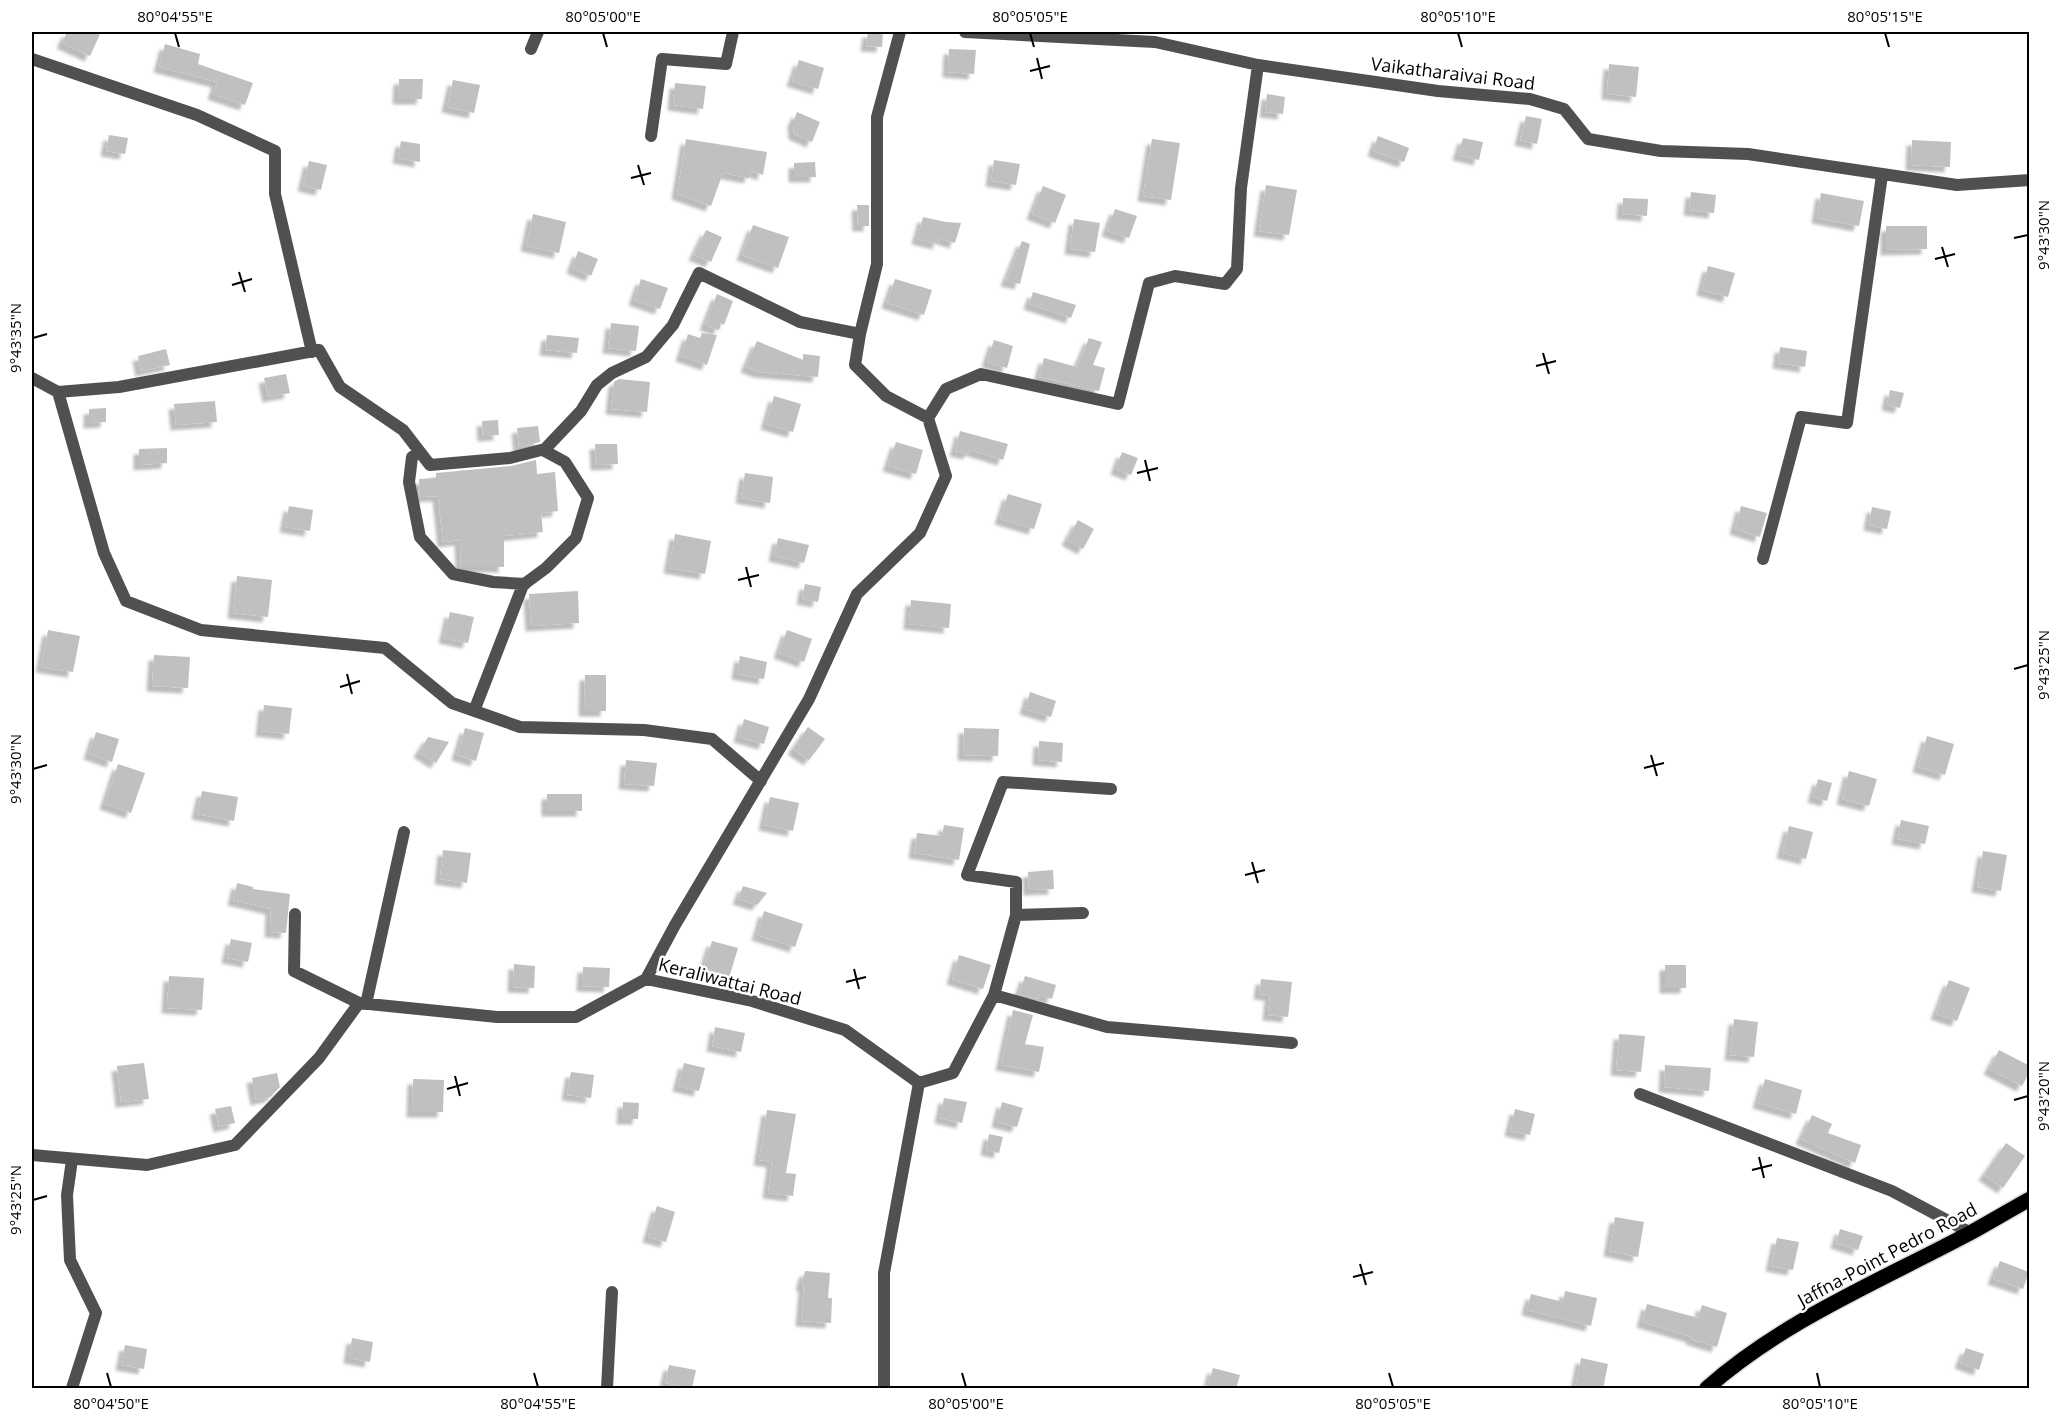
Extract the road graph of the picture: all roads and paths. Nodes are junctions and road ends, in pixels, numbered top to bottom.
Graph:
1 (538, 32) edge
2 (733, 32) edge
3 (900, 32) edge
4 (965, 32) edge
5 (1155, 37) edge
6 (531, 49) dead end
7 (32, 59) edge
8 (1257, 65) junction
9 (651, 136) dead end
10 (1882, 175) junction
11 (2030, 180) edge
12 (860, 334) junction
13 (312, 352) junction
14 (32, 378) edge
15 (58, 392) junction
16 (928, 418) junction
17 (543, 450) junction
18 (420, 452) junction
19 (1763, 559) dead end
20 (525, 584) junction
21 (474, 711) junction
22 (761, 780) junction
23 (1111, 789) dead end
24 (404, 832) dead end
25 (1083, 913) dead end
26 (295, 914) dead end
27 (1016, 915) junction
28 (646, 979) junction
29 (994, 995) junction
30 (363, 1003) junction
31 (1292, 1043) dead end
32 (919, 1083) junction
33 (1640, 1094) dead end
34 (32, 1155) edge
35 (72, 1160) junction
36 (2030, 1198) edge
37 (1971, 1233) junction
38 (612, 1292) dead end
39 (72, 1389) edge
40 (607, 1389) edge
41 (884, 1389) edge
42 (1707, 1389) edge

1 - 6 street
2 - 9 street
3 - 12 street
4 - 5 street, Vaikatharaivai Road
5 - 8 street, Vaikatharaivai Road
7 - 13 street
8 - 10 street, Vaikatharaivai Road
8 - 16 street
10 - 11 street, Vaikatharaivai Road
10 - 19 street
12 - 16 street
12 - 17 street
13 - 15 street
13 - 18 street
14 - 15 street
15 - 21 street
16 - 22 street
17 - 18 street
17 - 20 street
18 - 20 street
20 - 21 street
21 - 22 street
22 - 28 street
23 - 27 street
24 - 30 street
25 - 27 street
26 - 30 street
27 - 29 street
28 - 30 street, Keraliwattai Road
28 - 32 street, Keraliwattai Road
29 - 31 street
29 - 32 street
30 - 35 street
32 - 41 street
33 - 37 street
34 - 35 street
35 - 39 street
36 - 37 main road, Jaffna-Point Pedro Road
37 - 42 main road, Jaffna-Point Pedro Road
38 - 40 street

